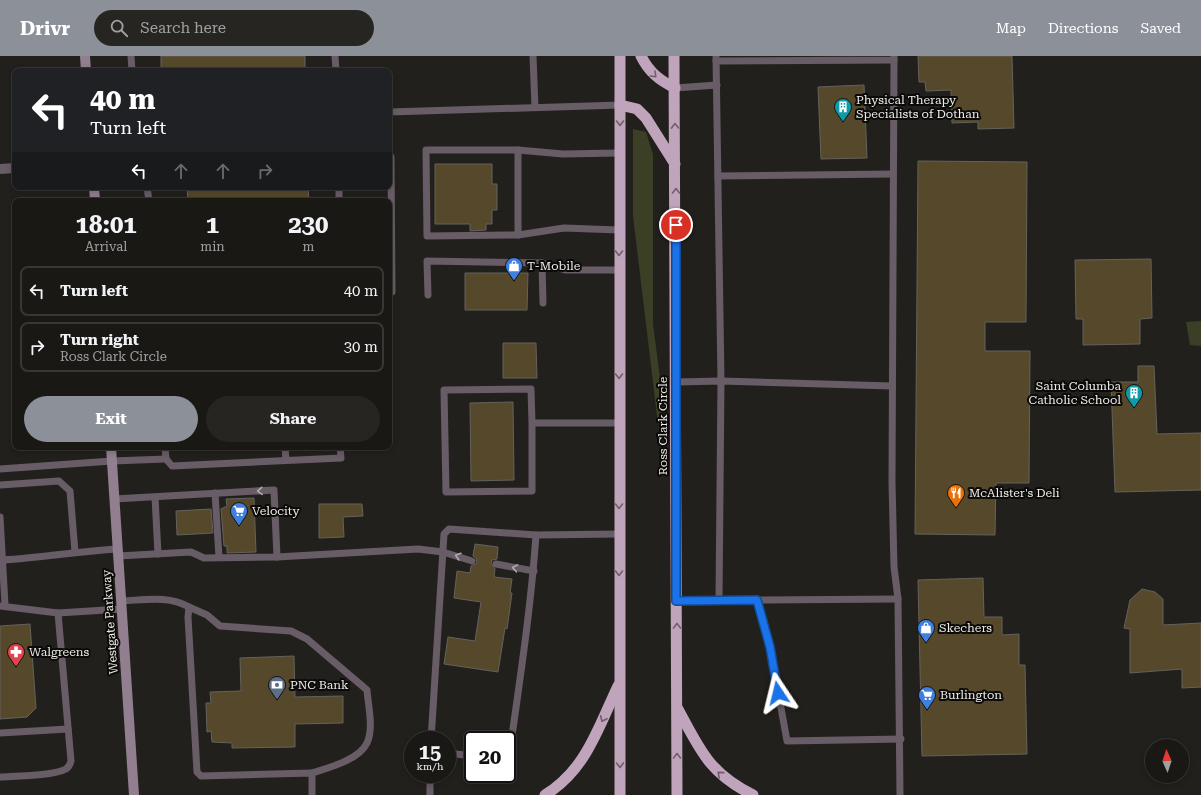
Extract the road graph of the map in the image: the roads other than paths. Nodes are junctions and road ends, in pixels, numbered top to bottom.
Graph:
1 (85, 56) edge
2 (132, 56) edge
3 (335, 56) edge
4 (533, 56) edge
5 (620, 56) edge
6 (641, 56) edge
7 (674, 56) edge
8 (716, 58) edge
9 (894, 58) edge
10 (86, 68) edge
11 (132, 68) edge
12 (336, 68) edge
13 (717, 85) junction
14 (674, 88) junction
15 (620, 105) junction
16 (535, 107) junction
17 (392, 112) edge
18 (518, 150) junction
19 (619, 153) junction
20 (676, 165) junction
21 (12, 168) edge
22 (0, 169) edge
23 (893, 174) junction
24 (718, 176) junction
25 (619, 230) junction
26 (518, 235) junction
27 (542, 263) junction
28 (619, 270) junction
29 (428, 295) dead end
30 (543, 303) dead end
31 (721, 381) junction
32 (676, 382) junction
33 (892, 386) junction
34 (532, 423) junction
35 (619, 423) junction
36 (111, 450) edge
37 (165, 450) edge
38 (285, 450) edge
39 (340, 450) edge
40 (166, 460) junction
41 (286, 460) junction
42 (112, 461) junction
43 (0, 469) edge
44 (0, 485) edge
45 (215, 493) junction
46 (155, 497) junction
47 (114, 499) junction
48 (0, 517) edge
49 (619, 534) junction
50 (536, 535) junction
51 (75, 552) junction
52 (118, 552) junction
53 (443, 552) junction
54 (158, 554) junction
55 (277, 557) junction
56 (219, 558) junction
57 (3, 560) junction
58 (472, 561) dead end
59 (496, 564) dead end
60 (534, 571) junction
61 (898, 599) junction
62 (719, 600) junction
63 (757, 600) junction
64 (676, 601) junction
65 (122, 605) junction
66 (3, 606) edge
67 (189, 607) junction
68 (58, 613) junction
69 (619, 684) junction
70 (677, 707) junction
71 (68, 729) junction
72 (432, 731) edge
73 (513, 731) edge
74 (0, 733) edge
75 (901, 739) junction
76 (312, 773) junction
77 (0, 777) edge
78 (430, 783) edge
79 (134, 795) edge
80 (312, 795) edge
81 (430, 795) edge
82 (545, 795) edge
83 (620, 795) edge
84 (677, 795) edge
85 (753, 795) edge
86 (900, 795) edge

1 - 10 main road
2 - 11 lane
3 - 12 lane
4 - 16 lane
5 - 15 highway
6 -> 14 highway
7 - 14 highway, Ross Clark Circle
8 - 9 lane
8 - 13 lane
9 - 23 lane
13 - 14 lane
13 - 24 lane
20 -> 14 highway, Ross Clark Circle
15 - 16 lane
15 -> 19 highway
15 - 20 highway
16 - 17 lane
18 - 19 lane
18 - 26 lane
18 - 26 lane
19 - 25 highway
32 -> 20 highway, Ross Clark Circle
21 - 22 street
23 - 24 lane
23 - 33 lane
24 - 31 lane
25 - 26 lane
25 -> 28 highway
27 - 28 lane
27 - 29 lane
27 - 30 lane
28 -> 35 highway
31 - 32 lane
31 - 33 lane
31 - 62 lane
32 - 64 highway, Ross Clark Circle
33 - 61 lane
34 - 34 lane
34 - 35 lane
35 -> 49 highway
36 - 42 main road, Westgate Parkway
37 - 40 lane
38 - 41 lane
39 - 41 lane
40 - 41 lane
40 - 42 lane
42 - 43 lane
42 - 47 main road, Westgate Parkway
44 - 51 lane
45 - 46 lane
55 -> 45 lane
45 - 56 lane
46 - 47 lane
46 - 54 lane
47 - 52 main road, Westgate Parkway
48 - 57 lane
49 - 50 lane
49 -> 69 highway
50 - 53 lane
50 - 60 lane
51 - 52 lane
51 - 57 lane
52 - 54 lane
52 - 65 main road, Westgate Parkway
53 - 55 lane
58 -> 53 lane
53 - 72 lane
54 - 56 lane
55 - 56 lane
57 - 66 lane
60 -> 59 lane
60 - 73 lane
61 - 63 lane
61 - 75 lane
62 - 63 lane
62 - 64 lane
63 - 75 lane
70 -> 64 highway, Ross Clark Circle
65 - 67 lane
65 - 68 lane
65 - 79 main road, Westgate Parkway
66 - 68 lane
67 - 76 lane
67 - 76 lane
68 - 71 lane
69 -> 82 highway
69 -> 83 highway
84 -> 70 highway, Ross Clark Circle
85 -> 70 highway
71 - 74 lane
71 - 77 lane
75 - 86 lane
76 - 80 lane
78 - 81 lane

